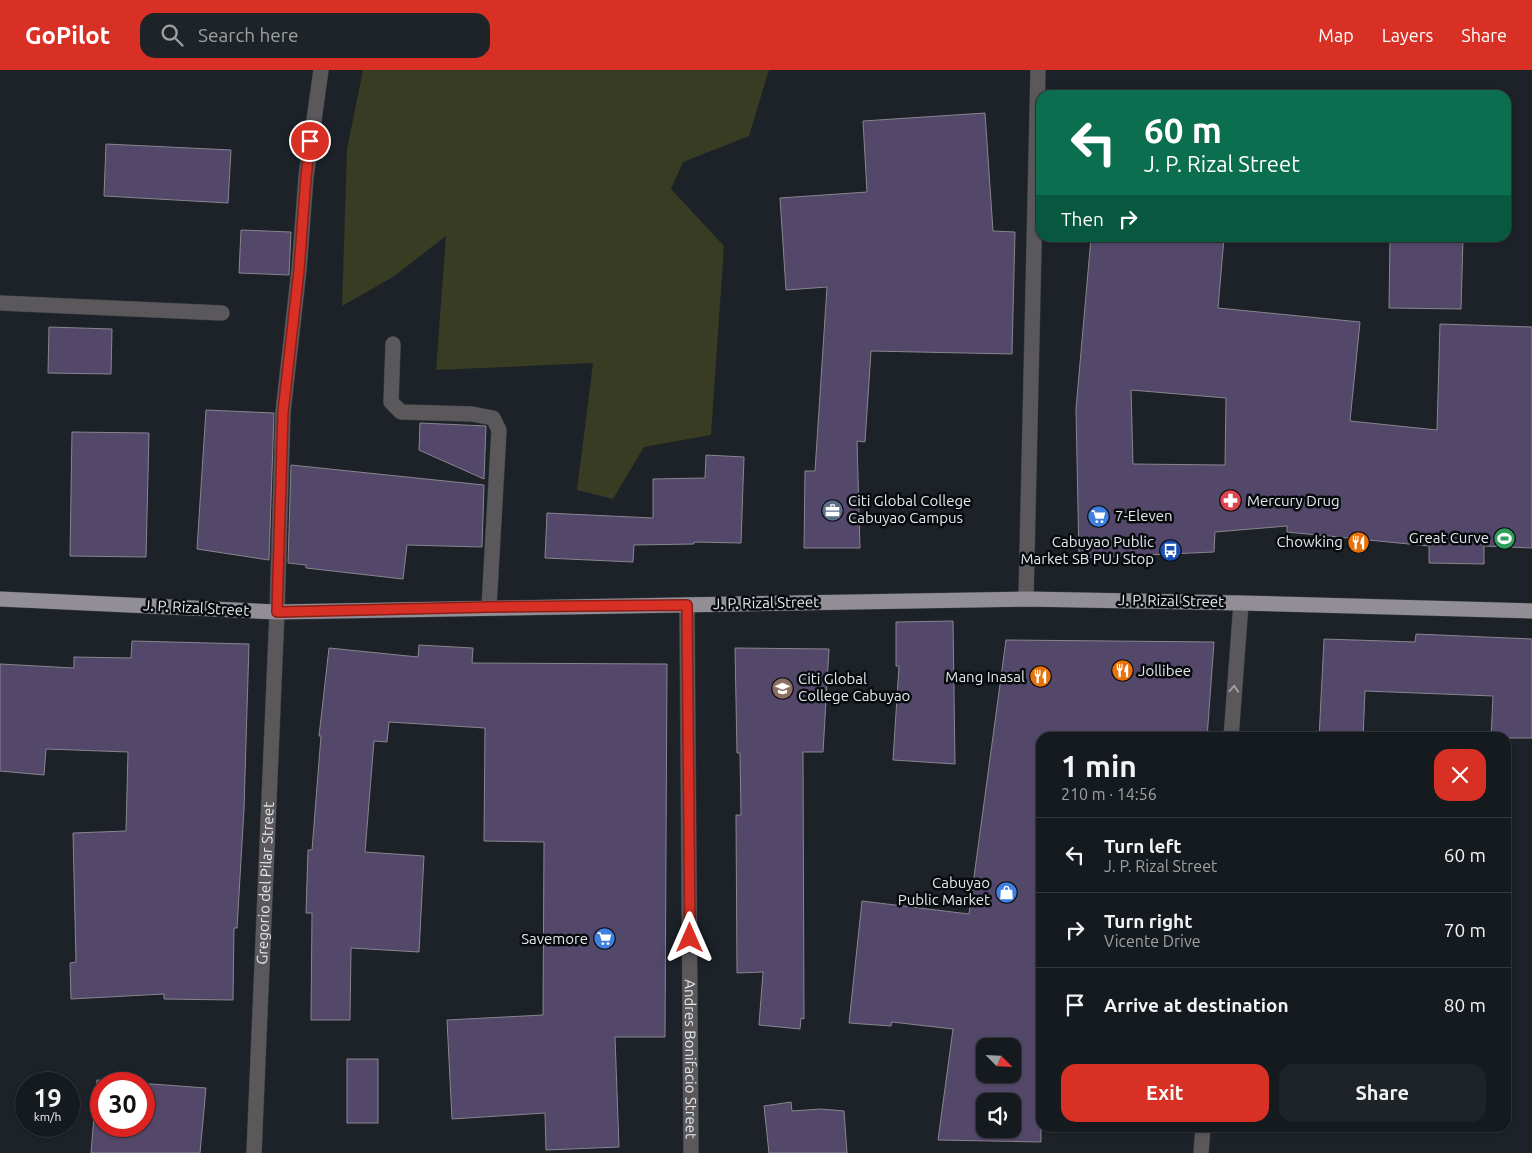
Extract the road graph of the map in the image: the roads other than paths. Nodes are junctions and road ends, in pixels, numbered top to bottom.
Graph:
1 (321, 70) edge
2 (1038, 70) edge
3 (1039, 90) edge
4 (1036, 214) edge
5 (0, 303) edge
6 (222, 313) dead end
7 (393, 344) dead end
8 (0, 599) edge
9 (1026, 599) junction
10 (1241, 602) junction
11 (687, 605) junction
12 (489, 607) junction
13 (1532, 610) edge
14 (277, 612) junction
15 (1231, 732) edge
16 (1203, 1132) edge
17 (254, 1153) edge
18 (691, 1153) edge
19 (1201, 1153) edge

1 - 14 street, Gregorio del Pilar Street
2 - 3 street
4 - 9 street
5 - 6 street
7 - 12 street
8 - 14 main road, J. P. Rizal Street
9 - 10 main road, J. P. Rizal Street
9 - 11 main road, J. P. Rizal Street
10 - 13 main road, J. P. Rizal Street
15 -> 10 street
11 - 12 main road, J. P. Rizal Street
11 - 18 street, Andres Bonifacio Street
12 - 14 main road, J. P. Rizal Street
14 - 17 street, Gregorio del Pilar Street
16 - 19 street

